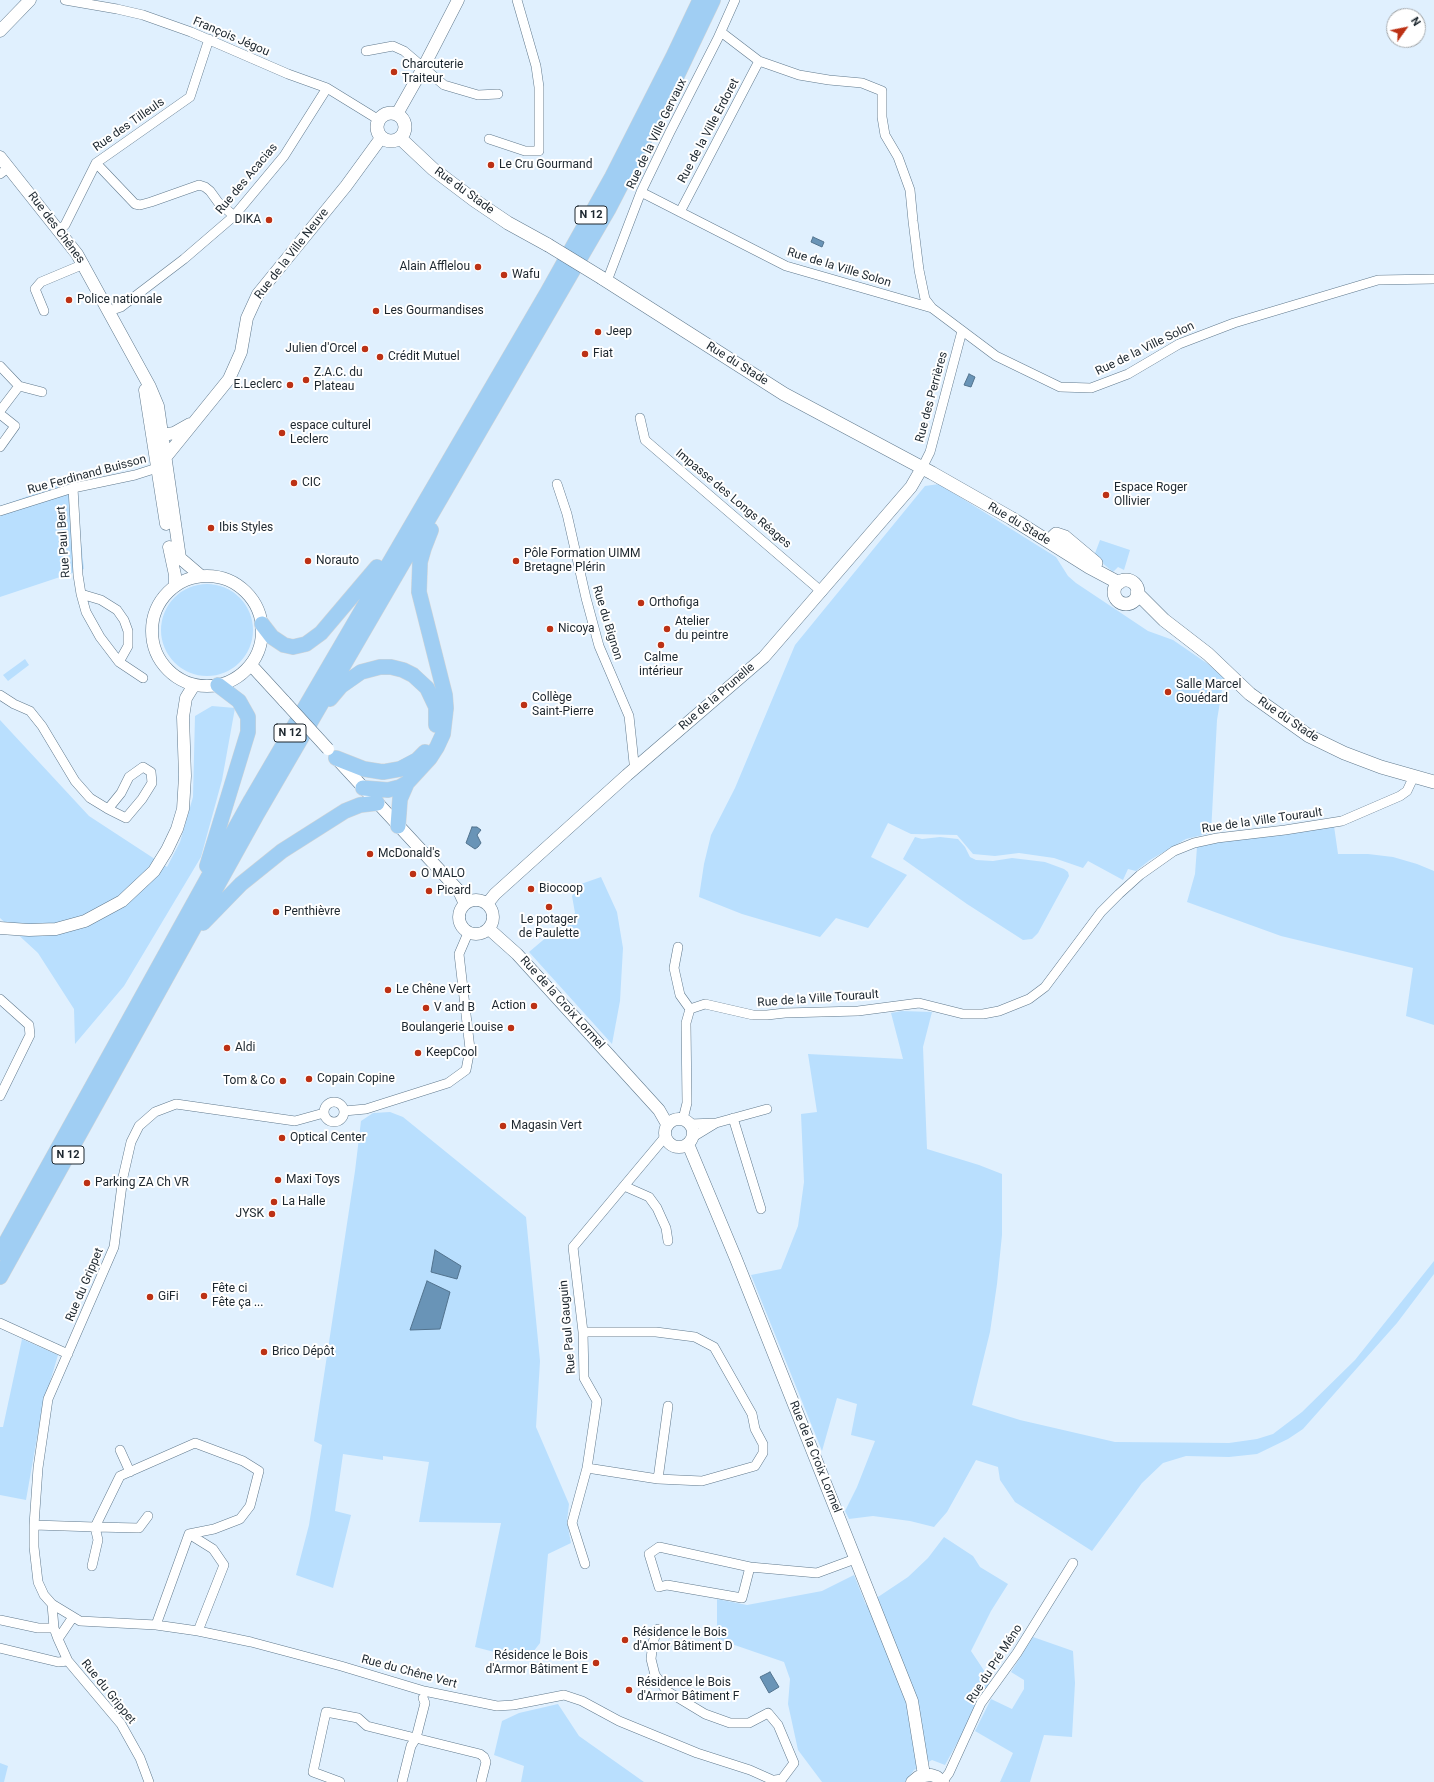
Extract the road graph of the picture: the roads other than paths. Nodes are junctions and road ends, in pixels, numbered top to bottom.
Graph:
1 (30, 0) edge
2 (65, 0) edge
3 (458, 0) edge
4 (517, 0) edge
5 (700, 0) edge
6 (712, 0) edge
7 (735, 0) edge
8 (0, 31) edge
9 (721, 32) junction
10 (209, 39) junction
11 (366, 51) dead end
12 (760, 61) junction
13 (423, 68) junction
14 (327, 88) junction
15 (498, 94) dead end
16 (397, 114) junction
17 (379, 120) junction
18 (381, 138) junction
19 (400, 138) junction
20 (489, 139) dead end
21 (0, 157) edge
22 (96, 163) junction
23 (4, 171) edge
24 (641, 192) junction
25 (680, 212) junction
26 (234, 216) junction
27 (59, 230) junction
28 (84, 264) junction
29 (1434, 279) edge
30 (605, 280) junction
31 (932, 308) junction
32 (44, 311) dead end
33 (109, 311) junction
34 (962, 331) junction
35 (0, 366) edge
36 (139, 366) junction
37 (19, 386) junction
38 (42, 392) dead end
39 (0, 411) edge
40 (0, 414) edge
41 (640, 418) dead end
42 (195, 420) junction
43 (158, 439) junction
44 (0, 447) edge
45 (166, 459) junction
46 (157, 468) junction
47 (922, 468) junction
48 (456, 473) junction
49 (557, 484) dead end
50 (73, 488) junction
51 (0, 511) edge
52 (173, 518) junction
53 (1052, 538) junction
54 (401, 542) junction
55 (1089, 567) junction
56 (200, 576) junction
57 (1106, 576) junction
58 (175, 586) junction
59 (1116, 588) junction
60 (822, 592) junction
61 (81, 594) junction
62 (1134, 598) junction
63 (262, 624) junction
64 (119, 662) junction
65 (251, 665) junction
66 (143, 678) dead end
67 (194, 685) junction
68 (218, 685) junction
69 (0, 695) edge
70 (316, 710) junction
71 (332, 754) junction
72 (636, 767) junction
73 (1414, 776) junction
74 (1434, 782) edge
75 (407, 783) junction
76 (363, 788) junction
77 (377, 803) junction
78 (108, 809) junction
79 (398, 826) junction
80 (465, 904) junction
81 (487, 904) junction
82 (0, 928) edge
83 (489, 929) junction
84 (184, 933) junction
85 (466, 936) junction
86 (678, 947) dead end
87 (151, 993) junction
88 (0, 999) edge
89 (690, 1009) junction
90 (0, 1096) edge
91 (767, 1109) dead end
92 (344, 1111) junction
93 (324, 1113) junction
94 (733, 1118) junction
95 (687, 1122) junction
96 (716, 1123) junction
97 (667, 1124) junction
98 (665, 1137) junction
99 (690, 1141) junction
100 (624, 1186) junction
101 (761, 1209) dead end
102 (668, 1241) dead end
103 (0, 1253) edge
104 (0, 1277) edge
105 (0, 1323) edge
106 (582, 1332) junction
107 (68, 1354) junction
108 (668, 1406) dead end
109 (120, 1450) dead end
110 (587, 1468) junction
111 (130, 1472) junction
112 (658, 1479) junction
113 (148, 1516) dead end
114 (34, 1525) junction
115 (95, 1527) junction
116 (189, 1534) junction
117 (855, 1558) junction
118 (1073, 1563) dead end
119 (585, 1564) dead end
120 (92, 1566) dead end
121 (750, 1567) junction
122 (52, 1604) junction
123 (73, 1617) junction
124 (0, 1620) edge
125 (156, 1625) junction
126 (54, 1628) junction
127 (658, 1629) dead end
128 (198, 1631) junction
129 (58, 1639) junction
130 (0, 1648) edge
131 (68, 1661) junction
132 (424, 1694) junction
133 (412, 1740) junction
134 (924, 1775) junction
135 (947, 1780) edge
136 (776, 1781) edge
137 (149, 1782) edge
138 (340, 1782) edge
139 (402, 1782) edge
140 (481, 1782) edge
141 (912, 1782) edge

1 - 8 street
2 - 10 street, François Jégou
3 - 13 street
4 - 20 street
5 - 54 highway, N 12
6 - 48 highway, N 12
7 - 9 street, Rue de la Ville Gervaux
9 - 12 street
9 - 24 street, Rue de la Ville Gervaux
10 - 14 street, François Jégou
10 - 22 street, Rue des Tilleuls
11 - 13 street
12 - 25 street, Rue de la Ville Erdoret
12 - 31 street
13 - 15 street
13 - 16 street
14 - 17 street, François Jégou
14 - 26 street, Rue des Acacias
16 - 17 main road
16 - 19 main road
17 - 18 main road
18 - 19 main road
18 - 42 street, Rue de la Ville Neuve
19 - 30 main road, Rue du Stade, bridge
21 - 23 street, Rue des Chênes
22 - 26 street
22 - 27 street, Rue des Tilleuls
23 - 27 street, Rue des Chênes
24 - 25 street, Rue de la Ville Solon
24 - 30 street, Rue de la Ville Gervaux
25 - 31 street, Rue de la Ville Solon
26 - 33 street, Rue des Acacias
27 - 28 street, Rue des Chênes
28 - 32 street
28 - 33 street, Rue des Chênes
29 - 34 street, Rue de la Ville Solon
30 - 47 main road, Rue du Stade
31 - 34 street, Rue de la Ville Solon
33 - 36 street, Rue des Chênes
34 - 47 street, Rue des Perrières
35 - 37 street
36 - 43 street, Rue des Chênes
36 - 43 street, Rue des Chênes
37 - 38 street
37 - 39 street
40 - 44 street
41 - 60 street, Impasse des Longs Réages
42 - 43 street, Rue de la Ville Neuve
42 - 45 street, Rue de la Ville Neuve
43 - 45 street, Rue des Chênes
43 - 46 street, Rue des Chênes
45 - 46 street
45 - 52 street, Rue des Chênes
46 - 50 street, Rue Ferdinand Buisson
46 - 52 street
46 - 58 street, Rue des Chênes
47 - 53 main road, Rue du Stade
47 - 60 street, Rue de la Prunelle
48 - 70 highway, N 12
48 - 75 highway
49 - 72 street, Rue du Bignon
50 - 51 street, Rue Ferdinand Buisson
50 - 61 street, Rue Paul Bert
52 - 56 street, Rue des Chênes
53 - 55 main road, Rue du Stade
53 - 57 main road
54 - 63 highway
54 - 84 highway, N 12
55 - 57 main road, Rue du Stade
55 - 59 main road, Rue du Stade
56 - 58 street
56 - 63 street
57 - 59 main road, Rue du Stade
58 - 67 street
59 - 62 main road, Rue du Stade
59 - 62 main road, Rue du Stade
60 - 72 street, Rue de la Prunelle
61 - 64 street, Rue Paul Bert
61 - 64 street, Rue Paul Bert
62 - 73 main road, Rue du Stade
63 - 65 street
64 - 66 street, Rue Paul Bert
65 - 68 street
65 - 71 street, bridge
67 - 68 street
67 - 82 street
68 - 84 highway
69 - 78 street
70 - 71 highway
70 - 84 highway, N 12
71 - 76 street
72 - 81 street, Rue de la Prunelle
73 - 74 main road, Rue du Stade
73 - 89 street, Rue de la Ville Tourault
75 - 76 highway
75 - 79 highway
76 - 77 street
77 - 79 street
77 - 84 highway
78 - 78 street
79 - 80 street
80 - 81 street
80 - 85 street
81 - 83 street
83 - 85 street
83 - 97 street, Rue de la Croix Lormel
84 - 87 highway, N 12
85 - 92 street
86 - 89 street
87 - 103 highway, N 12
87 - 104 highway, N 12
88 - 90 street
89 - 95 street
91 - 94 street
92 - 93 street
92 - 93 street
93 - 107 street, Rue du Grippet
94 - 96 street
94 - 101 street
95 - 96 street
95 - 97 street
95 - 99 street
96 - 99 street
97 - 98 street
98 - 99 street
98 - 100 street, Rue Paul Gauguin
99 - 117 street, Rue de la Croix Lormel
100 - 102 street
100 - 106 street, Rue Paul Gauguin
105 - 107 street
106 - 110 street, Rue Paul Gauguin
106 - 112 street
107 - 114 street, Rue du Grippet
108 - 112 street
109 - 111 street
110 - 112 street
110 - 119 street, Rue Paul Gauguin
111 - 115 street
111 - 116 street
113 - 115 street
114 - 115 street
114 - 122 street, Rue du Grippet
115 - 120 street
116 - 125 street
116 - 128 street
117 - 121 street
117 - 134 street, Rue de la Croix Lormel
118 - 135 street, Rue du Pré Méno
121 - 121 street
122 - 123 street, Rue du Chêne Vert
122 - 126 street, Rue du Grippet
123 - 125 street, Rue du Chêne Vert
123 - 129 street
124 - 126 street
125 - 128 street, Rue du Chêne Vert
126 - 129 street, Rue du Grippet
127 - 136 street
128 - 132 street, Rue du Chêne Vert
129 - 131 street, Rue du Grippet
130 - 131 street
131 - 137 street, Rue du Grippet
132 - 133 street
132 - 136 street, Rue du Chêne Vert
133 - 138 street
133 - 139 street
133 - 140 street
134 - 135 street
134 - 141 street

